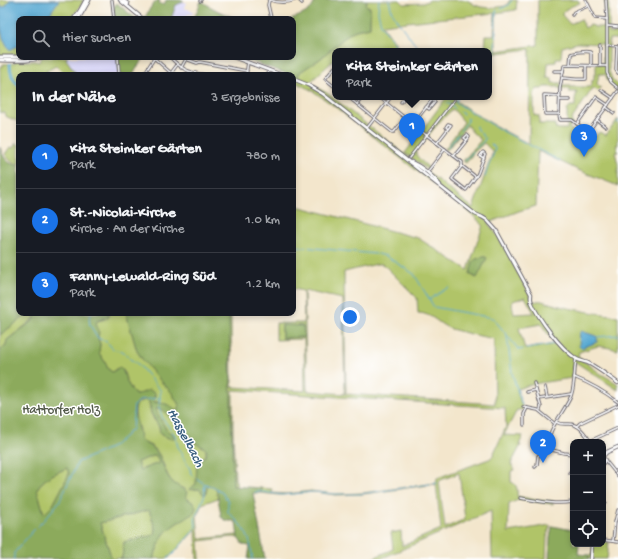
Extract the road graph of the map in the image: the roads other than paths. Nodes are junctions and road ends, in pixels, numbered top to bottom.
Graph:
1 (86, 0) edge
2 (89, 0) edge
3 (112, 0) edge
4 (120, 0) edge
5 (123, 0) edge
6 (270, 0) edge
7 (295, 0) edge
8 (299, 0) edge
9 (586, 0) edge
10 (606, 0) edge
11 (302, 3) dead end
12 (588, 6) junction
13 (132, 9) junction
14 (572, 15) dead end
15 (76, 16) edge
16 (80, 16) edge
17 (114, 16) edge
18 (140, 16) edge
19 (271, 16) edge
20 (607, 19) junction
21 (607, 26) junction
22 (618, 26) edge
23 (600, 45) dead end
24 (607, 45) junction
25 (618, 46) edge
26 (16, 57) edge
27 (0, 58) edge
28 (16, 59) edge
29 (118, 60) edge
30 (152, 60) edge
31 (157, 60) edge
32 (173, 60) edge
33 (185, 60) edge
34 (189, 60) edge
35 (242, 60) edge
36 (617, 60) edge
37 (248, 62) junction
38 (177, 64) junction
39 (570, 65) junction
40 (586, 66) junction
41 (591, 66) junction
42 (600, 66) junction
43 (606, 66) junction
44 (181, 68) junction
45 (269, 70) joint
46 (246, 71) joint
47 (332, 71) edge
48 (554, 71) dead end
49 (563, 71) junction
50 (119, 72) edge
51 (146, 72) edge
52 (169, 72) edge
53 (172, 72) edge
54 (193, 72) edge
55 (274, 72) edge
56 (618, 73) edge
57 (562, 78) junction
58 (296, 80) edge
59 (332, 85) edge
60 (618, 88) edge
61 (601, 90) dead end
62 (618, 91) edge
63 (560, 96) junction
64 (613, 98) junction
65 (352, 100) edge
66 (360, 100) edge
67 (383, 100) edge
68 (389, 100) edge
69 (454, 100) dead end
70 (560, 100) junction
71 (570, 100) dead end
72 (387, 103) junction
73 (357, 104) junction
74 (607, 106) junction
75 (426, 107) dead end
76 (614, 113) dead end
77 (559, 114) junction
78 (375, 118) junction
79 (405, 118) junction
80 (597, 120) junction
81 (413, 124) junction
82 (577, 124) junction
83 (367, 127) junction
84 (606, 127) dead end
85 (448, 129) dead end
86 (427, 135) junction
87 (467, 140) dead end
88 (437, 143) junction
89 (445, 149) junction
90 (454, 156) junction
91 (409, 158) dead end
92 (484, 158) dead end
93 (462, 166) junction
94 (426, 173) junction
95 (476, 177) junction
96 (576, 359) junction
97 (574, 377) junction
98 (618, 382) edge
99 (534, 383) dead end
100 (545, 387) dead end
101 (536, 390) junction
102 (527, 392) dead end
103 (571, 394) junction
104 (547, 397) junction
105 (538, 399) junction
106 (618, 402) edge
107 (618, 405) edge
108 (523, 407) dead end
109 (527, 408) junction
110 (540, 411) junction
111 (555, 423) junction
112 (524, 425) dead end
113 (577, 426) junction
114 (618, 428) edge
115 (589, 439) edge
116 (594, 439) edge
117 (536, 445) dead end
118 (547, 446) junction
119 (618, 447) edge
120 (548, 449) junction
121 (570, 454) edge
122 (606, 454) edge
123 (606, 462) edge
124 (535, 467) dead end
125 (618, 476) edge
126 (520, 498) dead end
127 (570, 502) edge
128 (618, 510) edge
129 (617, 522) edge
130 (606, 540) edge
131 (613, 541) junction
132 (618, 542) edge
133 (592, 547) edge
134 (591, 559) edge

1 - 15 main road
2 - 16 main road
3 - 17 street
4 - 13 street
5 - 13 street
6 - 7 street
6 - 19 street
8 - 11 street
9 - 12 street
10 - 20 street
12 - 14 street
12 - 20 street
13 - 18 street
20 - 21 street
21 - 22 street
21 - 24 street
23 - 42 street
24 - 25 street
24 - 43 street
25 - 36 street
26 - 27 main road
27 - 28 main road
29 - 50 street
30 - 51 street
31 - 52 street
32 - 38 street
33 - 44 street
34 - 46 street
35 - 37 street
36 - 56 street
37 - 45 street
37 - 46 street
38 - 44 street
38 - 53 street
39 - 40 street
39 - 41 street
39 - 49 street
40 - 41 street
40 - 57 street
41 - 42 street
42 - 43 street
43 - 60 street
44 - 54 street
45 - 55 street
47 - 59 street
48 - 49 street
49 - 57 street
57 - 63 street
58 - 83 street
61 - 64 street
62 - 64 street
63 - 70 street
63 - 77 street
64 - 74 street
65 - 73 street
66 - 73 street
67 - 72 street
68 - 72 street
69 - 86 street
70 - 71 street
70 - 77 street
72 - 78 street
72 - 79 street
73 - 78 street
74 - 76 street
74 - 80 street
74 - 82 street
75 - 81 street
77 - 82 street
78 - 79 street
78 - 83 street
79 - 81 street
80 - 82 street
80 - 84 street
81 - 86 street
83 - 94 street
85 - 88 street
86 - 88 street
86 - 91 street
87 - 90 street
88 - 89 street
89 - 90 street
89 - 94 street
90 - 93 street
92 - 95 street
93 - 95 street
93 - 95 street
94 - 96 street
96 - 97 street
96 - 98 street
97 - 103 street
97 - 106 street
99 - 101 street
100 - 104 street
101 - 102 street
101 - 105 street
103 - 104 street
103 - 111 street
104 - 105 street
105 - 110 street
107 - 113 street
108 - 109 street
109 - 110 street
109 - 112 street
110 - 111 street
111 - 113 street
111 - 118 street
113 - 115 street
114 - 116 street
117 - 118 street
118 - 120 street
119 - 122 street
120 - 121 street
120 - 124 street
123 - 125 street
126 - 127 street
128 - 129 street
129 - 131 street
130 - 131 street
131 - 132 street
133 - 134 street

